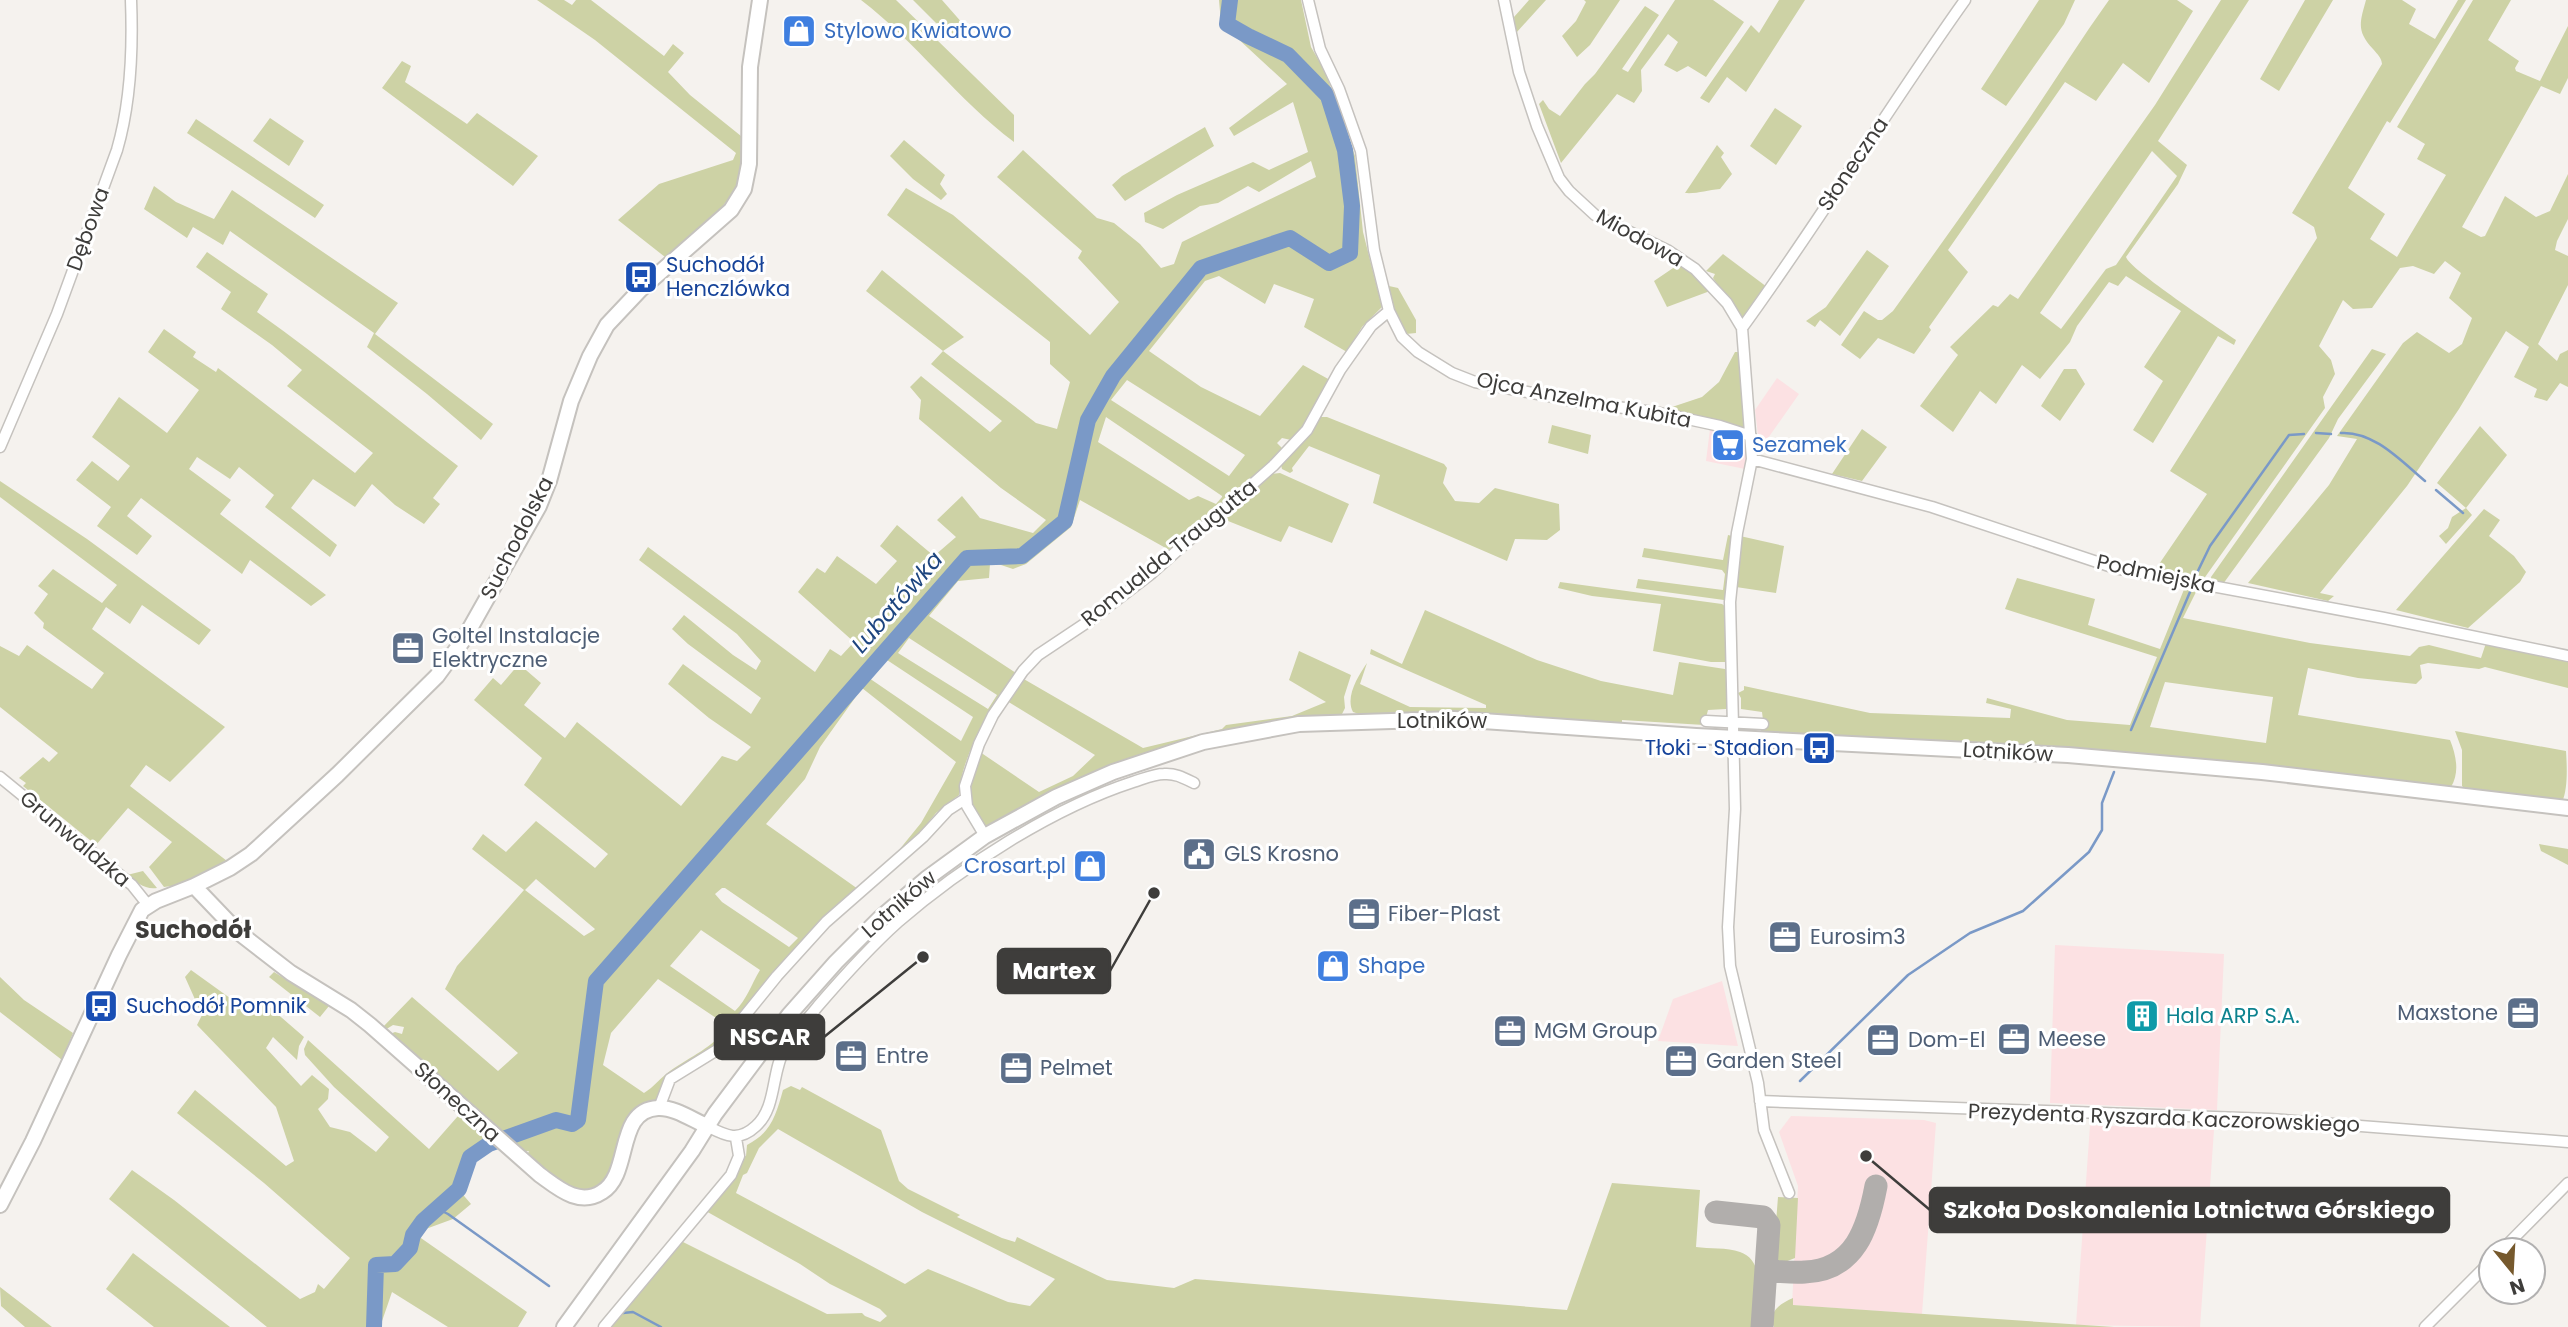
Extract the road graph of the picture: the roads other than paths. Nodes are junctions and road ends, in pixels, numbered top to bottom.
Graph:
1 (131, 0) edge
2 (760, 0) edge
3 (1308, 0) edge
4 (1504, 0) edge
5 (1965, 0) edge
6 (1389, 311) junction
7 (1742, 328) junction
8 (1751, 436) junction
9 (0, 447) edge
10 (1752, 459) junction
11 (2568, 656) edge
12 (1706, 721) dead end
13 (1734, 722) junction
14 (1763, 724) dead end
15 (1735, 738) junction
16 (0, 777) edge
17 (1194, 783) dead end
18 (965, 799) junction
19 (2568, 808) edge
20 (985, 836) junction
21 (194, 886) junction
22 (148, 905) junction
23 (1760, 1101) junction
24 (659, 1108) junction
25 (709, 1127) junction
26 (736, 1138) junction
27 (2568, 1142) edge
28 (2568, 1183) edge
29 (1789, 1193) dead end
30 (0, 1205) edge
31 (2516, 1236) edge
32 (2477, 1275) edge
33 (564, 1327) edge
34 (604, 1327) edge
35 (2425, 1327) edge

1 - 9 street, Dębowa
2 - 21 street, Suchodolska
3 - 6 street, Ojca Anzelma Kubita
4 - 7 street, Miodowa
5 - 7 street, Słoneczna
6 - 8 street, Ojca Anzelma Kubita
6 - 18 street, Romualda Traugutta
7 - 8 street, Miodowa
8 - 10 street, Miodowa
10 - 11 street, Podmiejska
10 - 13 street, Miodowa
12 - 13 street
13 - 14 street
13 - 15 street, Miodowa
15 - 19 street, Lotników
15 - 20 street, Lotników
15 - 23 street, Miodowa
16 - 22 street, Grunwaldzka
17 - 26 street
18 - 20 street
18 - 24 street
20 - 25 street, Lotników
21 - 22 street, Suchodolska
21 - 24 street, Słoneczna
22 - 30 street
23 - 27 street, Prezydenta Ryszarda Kaczorowskiego
23 - 29 street, Miodowa
24 - 25 street
25 - 26 street
25 - 33 street, Lotników
26 - 34 street
28 - 31 street
32 - 35 street

